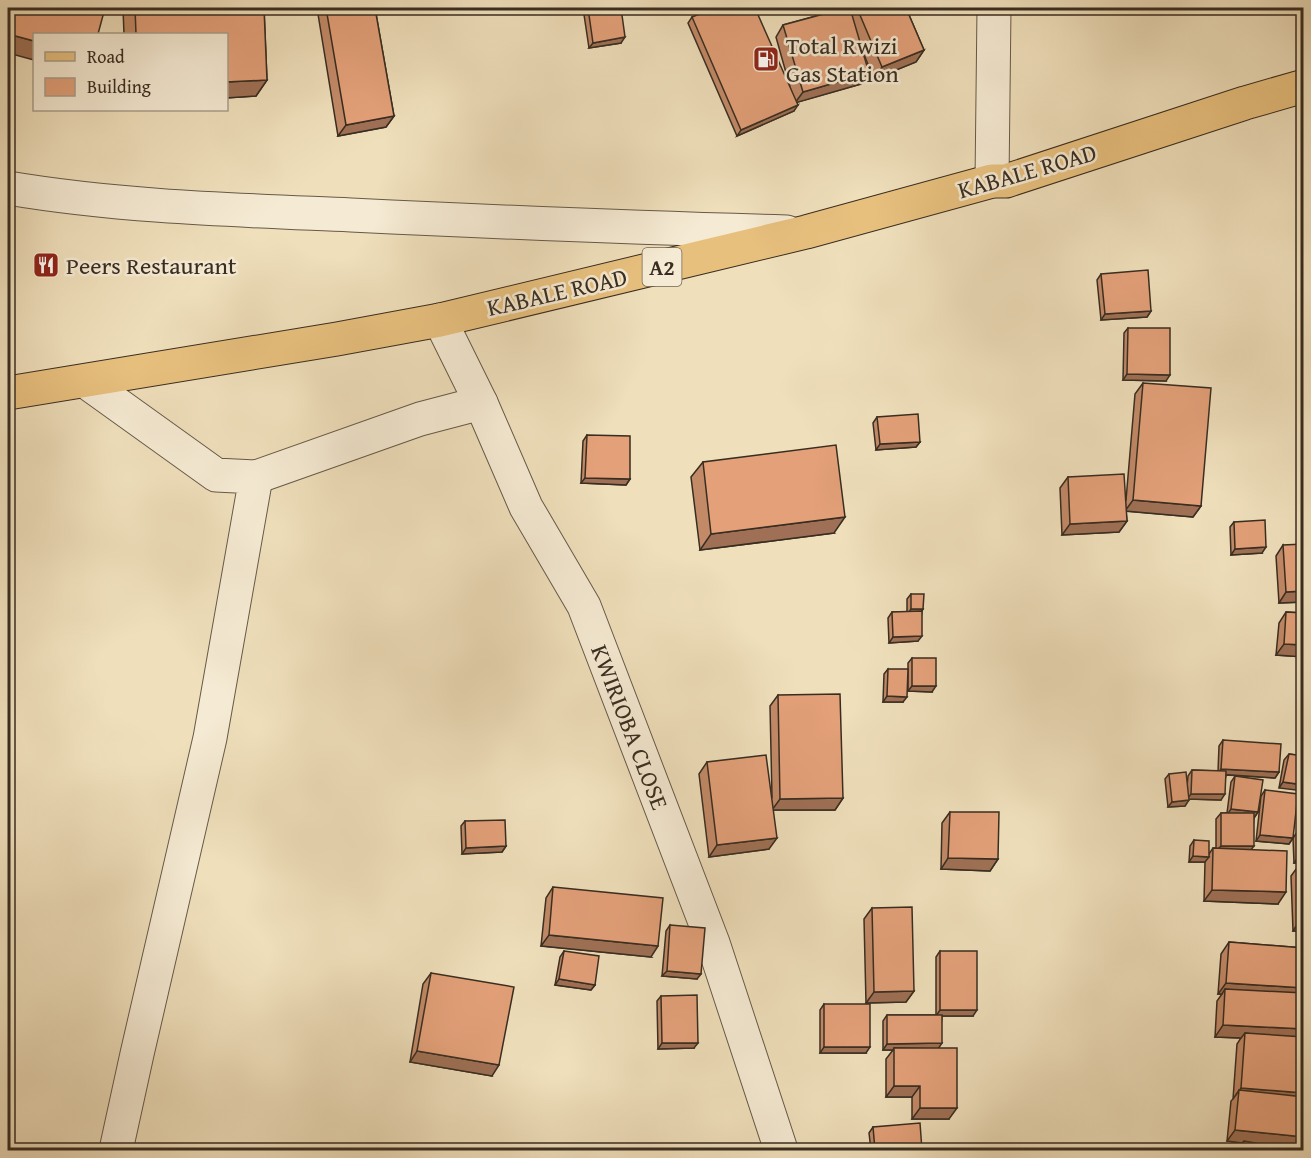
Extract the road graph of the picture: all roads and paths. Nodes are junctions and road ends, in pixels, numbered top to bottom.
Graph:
1 (994, 8) edge
2 (1304, 86) edge
3 (992, 181) junction
4 (8, 188) edge
5 (806, 232) junction
6 (440, 320) junction
7 (85, 381) junction
8 (8, 393) edge
9 (481, 403) junction
10 (256, 477) junction
11 (116, 1150) edge
12 (781, 1150) edge

1 - 3 street
2 - 3 main road, KABALE ROAD / A2
3 - 5 main road, KABALE ROAD / A2
4 - 5 street
5 - 6 main road, KABALE ROAD / A2
6 - 7 main road, KABALE ROAD / A2
6 - 9 street, KWIRIOBA CLOSE
7 - 8 main road, KABALE ROAD / A2
7 - 10 street
9 - 10 street
9 - 12 street, KWIRIOBA CLOSE
10 - 11 street

